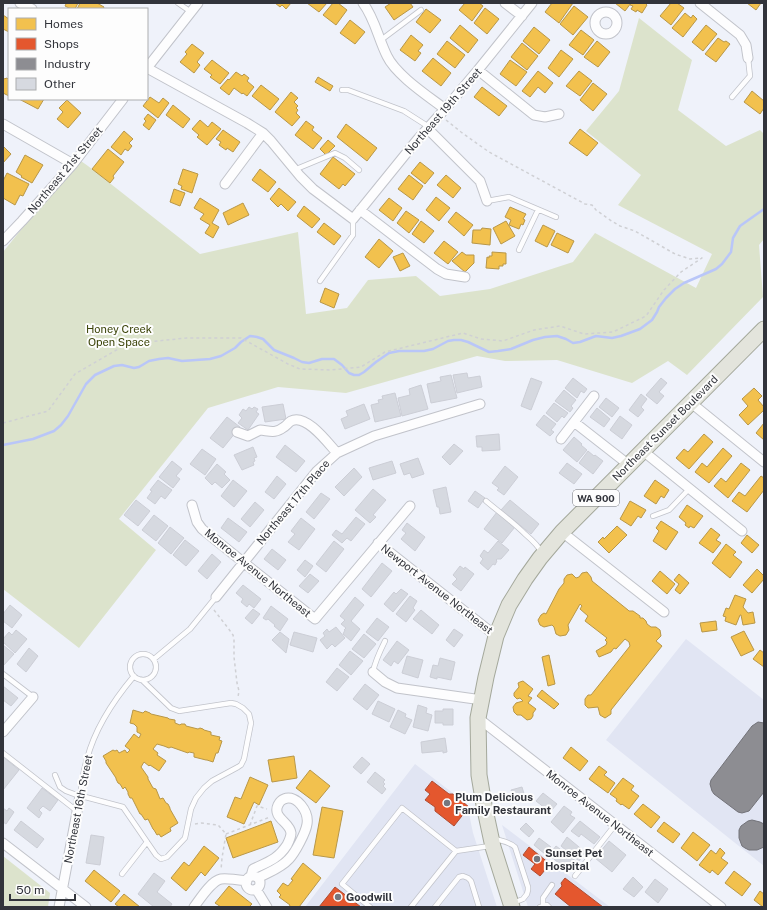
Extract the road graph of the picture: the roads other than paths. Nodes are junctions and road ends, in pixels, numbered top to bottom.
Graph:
1 (20, 3) edge
2 (178, 3) edge
3 (198, 3) edge
4 (363, 3) edge
5 (505, 3) edge
6 (532, 3) edge
7 (598, 3) edge
8 (700, 3) edge
9 (30, 8) edge
10 (421, 10) dead end
11 (191, 12) junction
12 (602, 12) dead end
13 (522, 16) junction
14 (381, 40) junction
15 (748, 58) joint
16 (148, 67) edge
17 (148, 69) edge
18 (478, 70) junction
19 (342, 90) dead end
20 (732, 97) dead end
21 (122, 100) edge
22 (443, 112) junction
23 (559, 114) dead end
24 (3, 124) edge
25 (429, 128) junction
26 (263, 133) junction
27 (73, 164) junction
28 (294, 170) junction
29 (359, 170) dead end
30 (225, 184) dead end
31 (487, 201) joint
32 (360, 210) junction
33 (538, 210) junction
34 (556, 217) dead end
35 (353, 219) junction
36 (4, 240) edge
37 (519, 250) dead end
38 (465, 277) dead end
39 (320, 281) dead end
40 (764, 329) edge
41 (594, 396) dead end
42 (690, 402) junction
43 (480, 404) dead end
44 (574, 422) junction
45 (237, 432) dead end
46 (561, 439) dead end
47 (643, 451) junction
48 (337, 453) junction
49 (764, 462) edge
50 (629, 465) junction
51 (690, 488) junction
52 (486, 501) dead end
53 (192, 505) dead end
54 (410, 506) dead end
55 (654, 516) dead end
56 (742, 530) dead end
57 (562, 532) junction
58 (378, 543) junction
59 (543, 554) junction
60 (243, 562) junction
61 (216, 597) joint
62 (664, 612) dead end
63 (496, 636) junction
64 (385, 641) dead end
65 (154, 659) junction
66 (373, 672) joint
67 (3, 674) edge
68 (134, 676) junction
69 (142, 680) junction
70 (33, 697) joint
71 (482, 700) junction
72 (478, 718) junction
73 (3, 732) edge
74 (3, 753) edge
75 (54, 775) dead end
76 (80, 796) junction
77 (77, 811) junction
78 (615, 825) junction
79 (492, 841) junction
80 (147, 842) junction
81 (3, 843) edge
82 (456, 851) junction
83 (122, 874) dead end
84 (575, 876) dead end
85 (252, 878) junction
86 (552, 885) dead end
87 (62, 888) junction
88 (512, 905) edge
89 (196, 906) edge
90 (59, 907) edge
91 (86, 907) edge
92 (267, 907) edge
93 (370, 907) edge
94 (411, 907) edge
95 (435, 907) edge
96 (479, 907) edge
97 (542, 907) edge
98 (549, 907) edge
99 (721, 907) edge

1 - 9 street
2 - 11 lane
3 - 11 street
4 - 14 street
5 - 13 street
6 - 13 street, Northeast 19th Street
7 - 12 street
8 - 15 street
10 - 14 lane
11 - 16 street
13 - 18 street, Northeast 19th Street
14 - 22 street
15 - 20 lane
17 - 26 street
18 - 22 street, Northeast 19th Street
18 - 23 street
19 - 25 lane
21 - 27 street, Northeast 21st Street
22 - 25 street, Northeast 19th Street
24 - 27 street
25 - 31 street
25 - 32 street, Northeast 19th Street
26 - 28 street
26 - 30 street
27 - 36 street, Northeast 21st Street
28 - 29 lane
28 - 35 street
31 - 33 lane
32 - 35 street, Northeast 19th Street
32 - 38 street
33 - 34 lane
33 - 37 lane
35 - 39 lane
40 - 42 main road, Northeast Sunset Boulevard / WA 900
41 - 44 street
42 - 47 main road, Northeast Sunset Boulevard / WA 900
42 - 49 street
43 - 48 street, Northeast 17th Place
44 - 46 street
44 - 50 street
45 - 48 street
47 - 50 main road, Northeast Sunset Boulevard / WA 900
47 - 51 street
48 - 60 street, Northeast 17th Place
50 - 57 main road, Northeast Sunset Boulevard / WA 900
51 - 55 lane
51 - 56 street
52 - 59 lane
53 - 60 street, Monroe Avenue Northeast
54 - 58 street
57 - 59 main road, Northeast Sunset Boulevard / WA 900
57 - 62 street
58 - 60 street, Monroe Avenue Northeast
58 - 63 street, Newport Avenue Northeast
59 - 63 main road, Northeast Sunset Boulevard / WA 900
60 - 61 street, Northeast 17th Place
61 - 65 lane
63 - 71 main road, Northeast Sunset Boulevard / WA 900
64 - 66 lane
65 - 68 lane
65 - 69 lane
66 - 71 street
67 - 70 lane
68 - 69 lane
68 - 76 lane, Northeast 16th Street
69 - 80 lane
70 - 73 street
71 - 72 main road, Northeast Sunset Boulevard / WA 900
72 - 78 street, Monroe Avenue Northeast
72 - 79 main road, Northeast Sunset Boulevard / WA 900
74 - 77 lane
75 - 76 lane
76 - 77 street, Northeast 16th Street
76 - 80 lane
77 - 87 street, Northeast 16th Street
78 - 84 lane
78 - 99 street, Monroe Avenue Northeast
79 - 82 lane
79 - 88 main road, Northeast Sunset Boulevard / WA 900
79 - 88 lane
80 - 83 lane
81 - 87 street
82 - 93 lane
82 - 94 lane
85 - 85 street
85 - 89 street
85 - 92 street
86 - 97 lane
87 - 90 street, Northeast 16th Street
87 - 91 street
95 - 96 lane
97 - 98 lane

